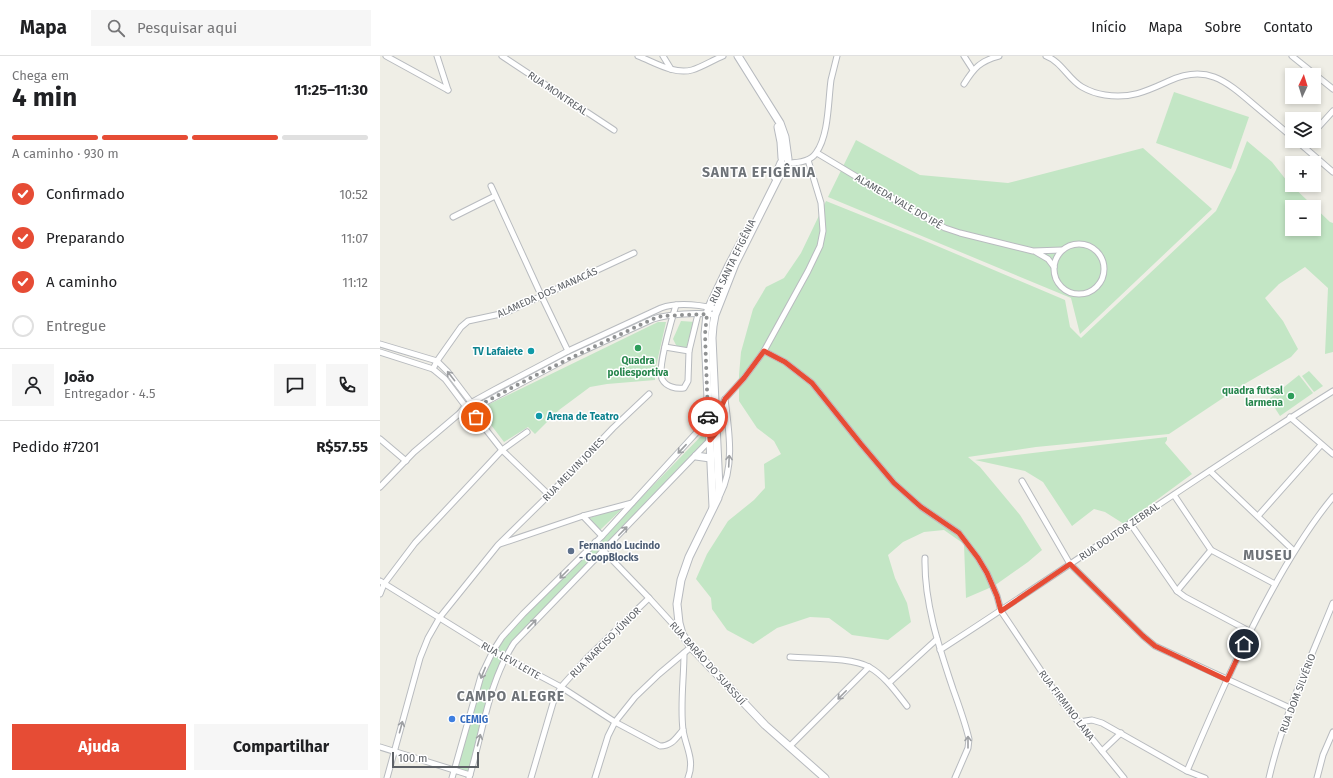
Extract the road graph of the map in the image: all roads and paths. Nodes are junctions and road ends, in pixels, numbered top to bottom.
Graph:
1 (386, 56) edge
2 (437, 56) edge
3 (502, 56) edge
4 (638, 56) edge
5 (663, 56) edge
6 (723, 56) edge
7 (738, 56) edge
8 (837, 56) edge
9 (964, 56) edge
10 (999, 56) edge
11 (1046, 56) edge
12 (1292, 56) edge
13 (671, 69) junction
14 (973, 70) junction
15 (964, 84) dead end
16 (1333, 89) edge
17 (1333, 111) edge
18 (1321, 124) edge
19 (614, 130) dead end
20 (1285, 131) edge
21 (1304, 148) edge
22 (817, 153) junction
23 (808, 160) junction
24 (787, 162) junction
25 (1333, 172) edge
26 (491, 186) dead end
27 (495, 196) junction
28 (454, 217) dead end
29 (1062, 250) junction
30 (1033, 251) junction
31 (634, 252) dead end
32 (1054, 267) junction
33 (541, 296) junction
34 (676, 305) junction
35 (708, 310) junction
36 (716, 312) junction
37 (698, 314) junction
38 (673, 315) junction
39 (380, 344) edge
40 (665, 347) junction
41 (568, 351) junction
42 (689, 351) junction
43 (764, 351) junction
44 (380, 352) edge
45 (437, 361) junction
46 (433, 369) junction
47 (1333, 391) edge
48 (649, 394) dead end
49 (725, 399) junction
50 (471, 402) junction
51 (465, 406) junction
52 (475, 408) junction
53 (469, 411) junction
54 (460, 414) junction
55 (476, 417) junction
56 (1290, 417) junction
57 (712, 419) junction
58 (527, 432) dead end
59 (716, 433) junction
60 (380, 439) edge
61 (710, 440) junction
62 (1321, 445) junction
63 (502, 450) junction
64 (1333, 454) edge
65 (696, 456) junction
66 (710, 458) junction
67 (406, 461) junction
68 (1210, 470) junction
69 (1022, 481) dead end
70 (380, 488) edge
71 (549, 495) junction
72 (1174, 495) junction
73 (1333, 497) edge
74 (718, 498) junction
75 (632, 503) junction
76 (713, 509) junction
77 (583, 516) junction
78 (1258, 516) junction
79 (1130, 523) junction
80 (602, 536) junction
81 (596, 542) junction
82 (498, 545) junction
83 (604, 550) junction
84 (1211, 550) junction
85 (1294, 551) junction
86 (925, 558) dead end
87 (1070, 564) junction
88 (382, 583) edge
89 (1275, 584) junction
90 (1177, 591) junction
91 (380, 594) edge
92 (649, 598) junction
93 (1333, 603) edge
94 (1001, 611) junction
95 (1332, 611) edge
96 (440, 617) junction
97 (1249, 631) junction
98 (682, 634) junction
99 (937, 639) junction
100 (691, 647) junction
101 (940, 650) junction
102 (493, 651) junction
103 (684, 653) junction
104 (505, 657) junction
105 (790, 657) dead end
106 (869, 667) junction
107 (1227, 680) junction
108 (889, 683) junction
109 (561, 688) junction
110 (907, 706) dead end
111 (1290, 708) junction
112 (615, 722) junction
113 (1079, 722) junction
114 (683, 730) junction
115 (1333, 732) edge
116 (1121, 733) junction
117 (380, 747) edge
118 (789, 747) junction
119 (394, 751) junction
120 (1102, 751) junction
121 (454, 770) junction
122 (1187, 771) junction
123 (470, 777) edge
124 (387, 778) edge
125 (452, 778) edge
126 (532, 778) edge
127 (595, 778) edge
128 (688, 778) edge
129 (825, 778) edge
130 (955, 778) edge
131 (1124, 778) edge
132 (1205, 778) edge
133 (1269, 778) edge
134 (1317, 778) edge

1 - 2 street
3 - 19 street, RUA MONTREAL
4 - 13 street
5 - 13 street
6 - 13 street
7 - 24 main road
8 - 22 street
9 - 14 street
10 - 14 street
11 - 20 street
12 - 16 street
14 - 15 street
17 - 18 street
21 - 25 street
22 - 23 street
22 - 30 street, ALAMEDA VALE DO IPÊ
23 - 24 street
23 - 43 street
24 - 35 main road, RUA SANTA EFIGÊNIA
24 - 36 main road, RUA SANTA EFIGÊNIA
26 - 27 street
27 - 28 street
27 - 33 street
29 - 30 street, ALAMEDA VALE DO IPÊ
29 - 32 street
29 - 32 street
30 - 32 street, ALAMEDA VALE DO IPÊ
31 - 33 street, ALAMEDA DOS MANACÁS
33 - 41 street
33 - 45 street, ALAMEDA DOS MANACÁS
34 - 35 street
34 - 38 street
34 - 41 street
35 - 36 street
35 - 37 street
35 - 57 main road, RUA SANTA EFIGÊNIA
36 - 57 main road, RUA SANTA EFIGÊNIA
37 - 38 street
37 - 42 street
38 - 40 street
38 - 52 street
39 - 45 street
40 - 42 street
40 - 42 street
41 - 50 street
43 - 49 street
43 - 94 street, RUA FIRMINO LANA
44 - 46 street
45 - 46 street, ALAMEDA DOS MANACÁS
50 -> 45 street
46 - 51 street
47 - 56 street, RUA DOUTOR ZEBRAL
48 - 71 street, RUA MELVIN JONES
49 - 57 street
74 -> 49 street
50 - 51 street
50 - 52 street
51 - 53 street
51 - 54 street
52 - 53 street
52 - 55 street
53 - 54 street
53 - 55 street
54 - 67 street
55 - 63 street
56 - 62 street
56 - 68 street, RUA DOUTOR ZEBRAL
57 - 59 main road, RUA SANTA EFIGÊNIA
57 - 61 main road, RUA SANTA EFIGÊNIA
57 -> 75 street
58 - 63 street
59 - 61 street
59 - 74 main road, RUA SANTA EFIGÊNIA
60 - 67 street
61 - 65 street
61 - 66 main road, RUA SANTA EFIGÊNIA
62 - 64 street
62 - 78 street
63 - 71 street
63 - 88 street
65 - 66 main road
83 -> 65 street
66 - 76 main road, RUA SANTA EFIGÊNIA
67 - 70 street
68 - 72 street, RUA DOUTOR ZEBRAL
68 - 78 street
69 - 87 street
71 - 82 street, RUA MELVIN JONES
72 - 79 street, RUA DOUTOR ZEBRAL
72 - 84 street
73 - 85 street
74 - 76 main road, RUA SANTA EFIGÊNIA
75 - 77 street
75 - 80 street
76 - 98 main road, RUA SANTA EFIGÊNIA
77 - 80 street
77 - 82 street
78 - 85 street
79 - 87 street, RUA DOUTOR ZEBRAL
79 - 90 street
80 - 81 street
81 - 83 street, RUA BARÃO DO SUASSUÍ
81 -> 102 street
82 - 96 street, RUA MELVIN JONES
83 - 92 street, RUA BARÃO DO SUASSUÍ
104 -> 83 street
84 - 89 street
84 - 90 street
85 - 89 street
86 - 99 street
87 - 94 street, RUA DOUTOR ZEBRAL
87 - 107 street
88 - 91 street
88 - 96 street, RUA LEVI LEITE
89 - 97 street
90 - 97 street
92 - 98 street, RUA BARÃO DO SUASSUÍ
92 - 109 street, RUA NARCISO JÚNIOR
93 - 95 street, RUA DOM SILVÉRIO
94 - 101 street, RUA DOUTOR ZEBRAL
94 - 113 street, RUA FIRMINO LANA
95 - 111 street, RUA DOM SILVÉRIO
96 - 102 street, RUA LEVI LEITE
119 -> 96 street, RUA MELVIN JONES
97 - 107 street
98 - 100 main road, RUA BARÃO DO SUASSUÍ
99 - 101 street
99 - 108 street
100 - 103 street
100 - 118 main road, RUA BARÃO DO SUASSUÍ
130 -> 101 street
102 - 104 street, RUA LEVI LEITE
102 -> 121 street
103 - 112 street
103 - 114 street
104 - 109 street, RUA LEVI LEITE
123 -> 104 street
105 - 106 street
106 - 108 street
106 -> 118 street
107 - 111 street
107 - 122 street
108 - 110 street
109 - 112 street, RUA LEVI LEITE
109 - 126 street, RUA NARCISO JÚNIOR
111 - 133 street, RUA DOM SILVÉRIO
112 - 114 street, RUA LEVI LEITE
112 - 127 street
113 - 116 street
113 - 120 street, RUA FIRMINO LANA
114 - 128 street
115 - 134 street
116 - 120 street
116 - 122 street
117 - 119 street
118 - 129 main road, RUA BARÃO DO SUASSUÍ
119 - 121 street
119 - 124 street, RUA MELVIN JONES
120 - 131 street, RUA FIRMINO LANA
121 - 123 street
121 - 125 street
122 - 132 street

